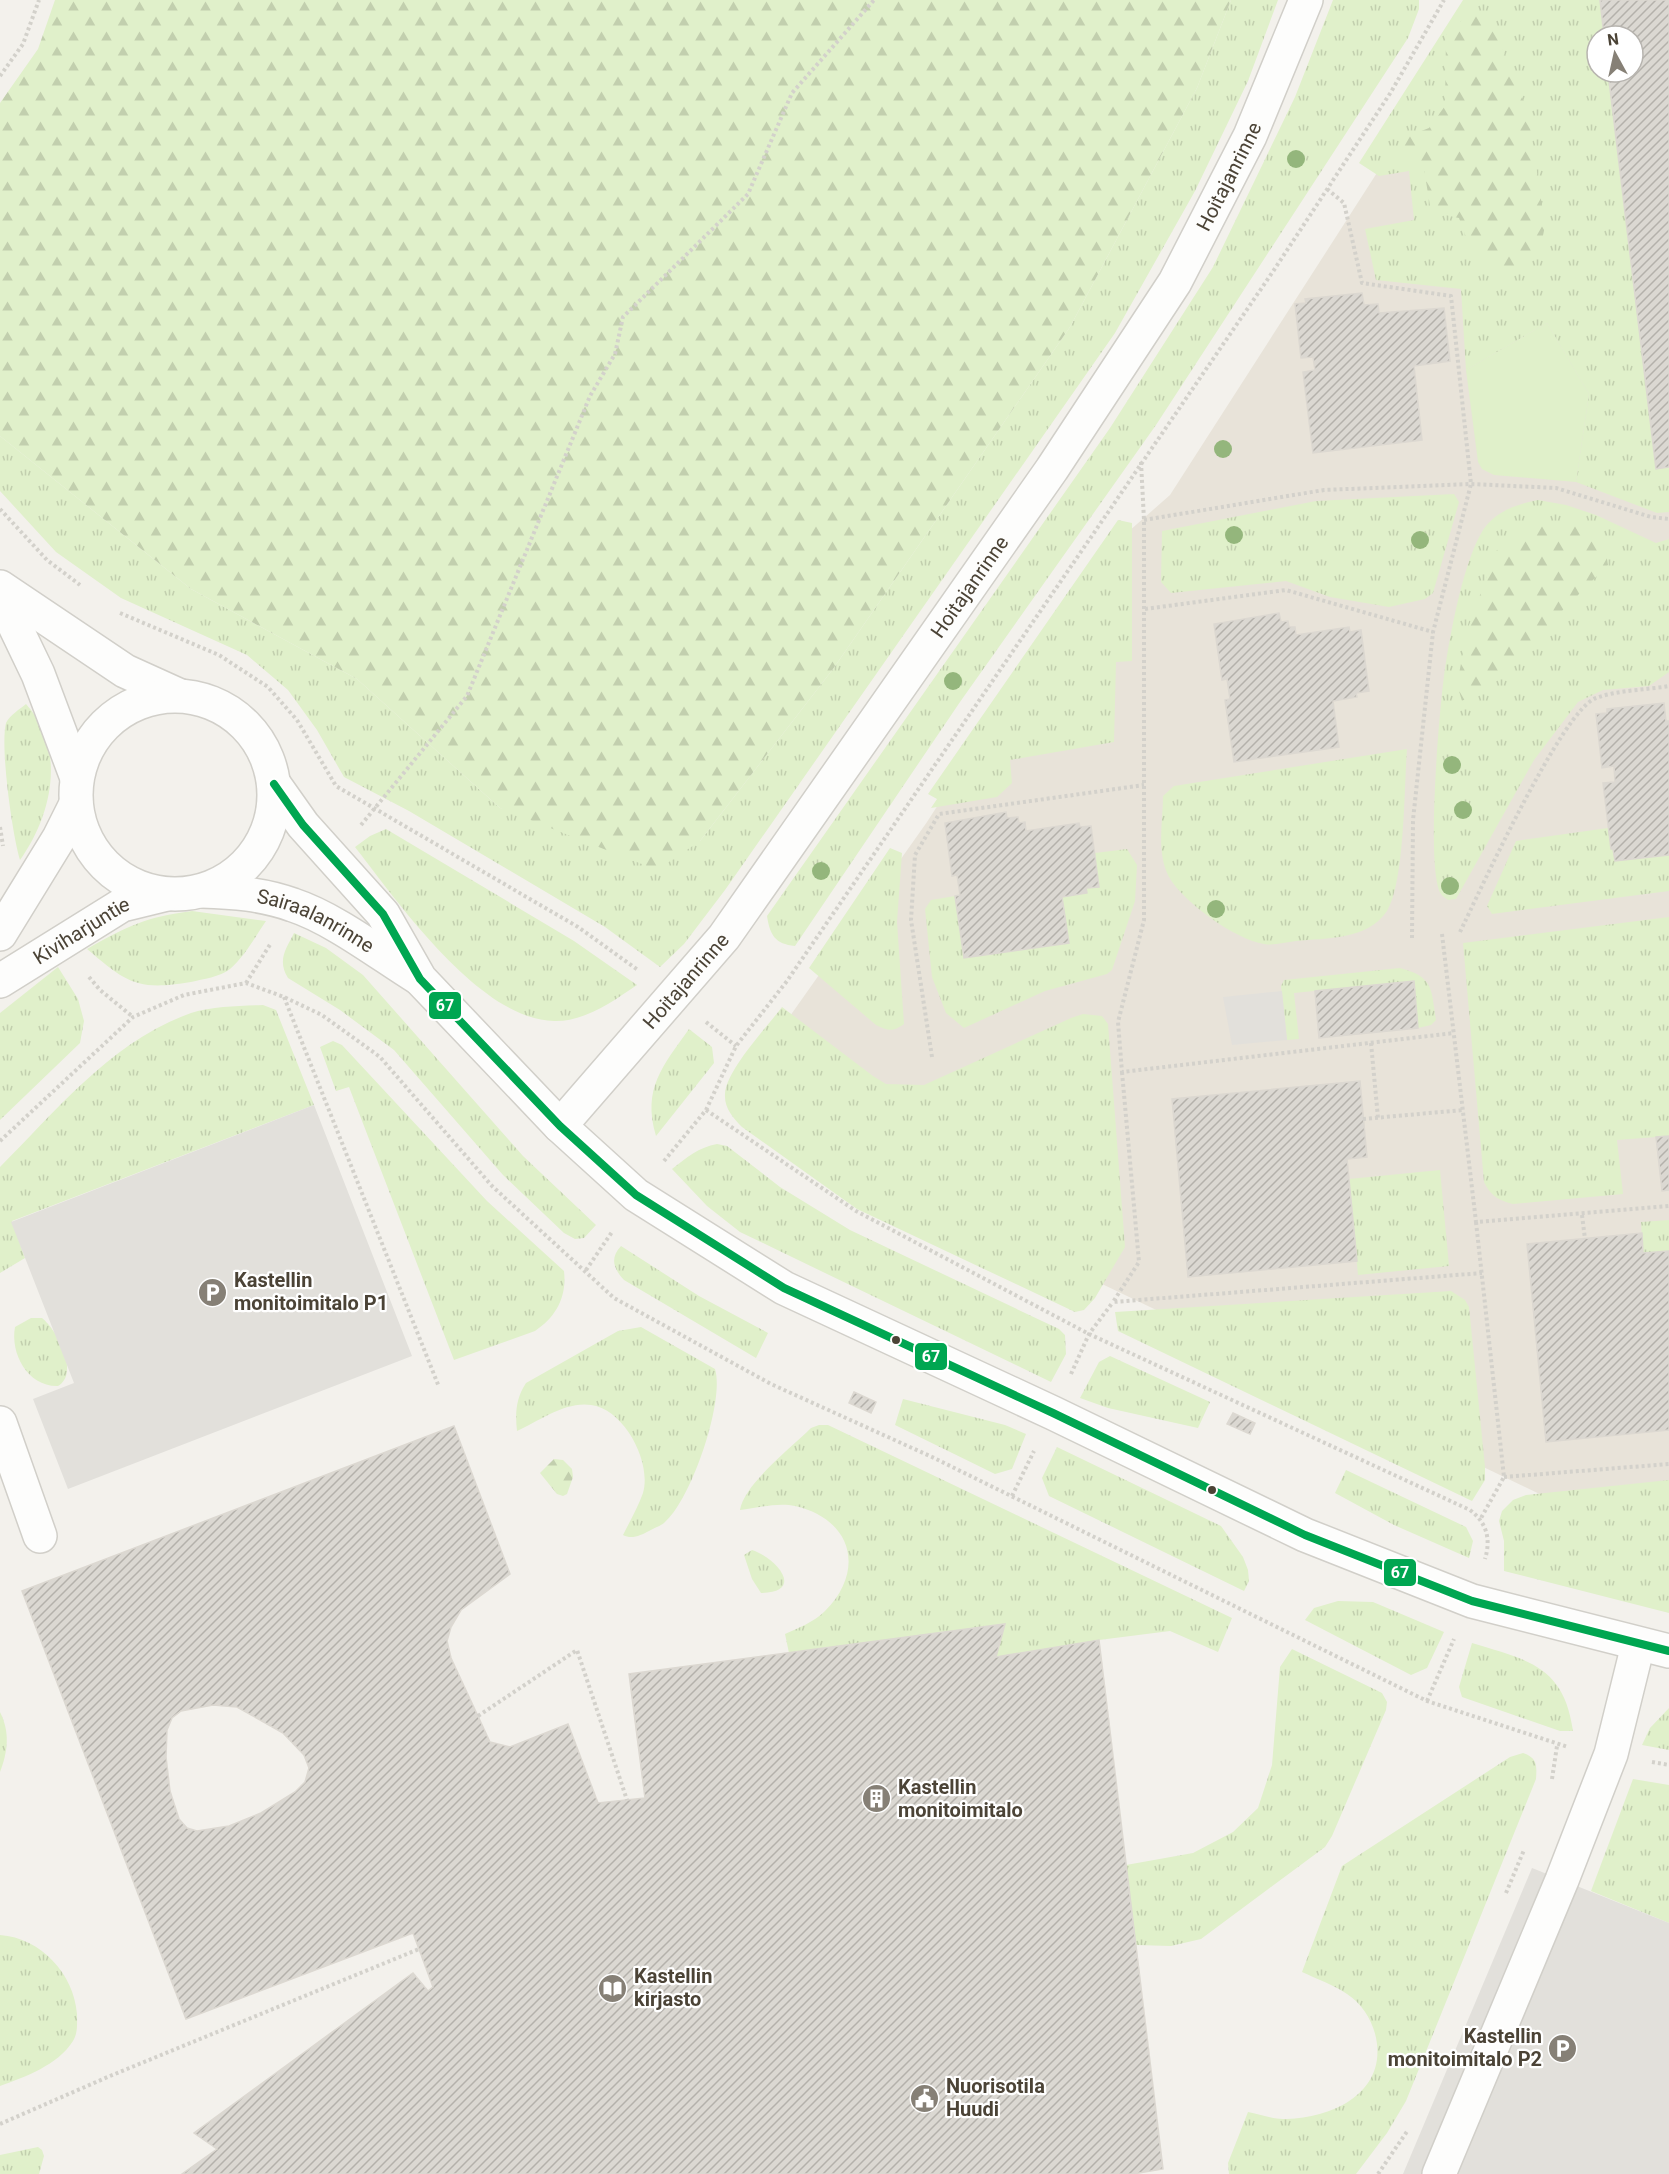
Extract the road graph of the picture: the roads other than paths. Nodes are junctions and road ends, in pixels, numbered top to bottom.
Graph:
1 (1306, 0) edge
2 (0, 587) edge
3 (0, 595) edge
4 (178, 695) junction
5 (274, 784) junction
6 (76, 791) junction
7 (184, 892) junction
8 (0, 934) edge
9 (420, 979) junction
10 (0, 981) edge
11 (560, 1126) junction
12 (0, 1423) edge
13 (40, 1536) dead end
14 (1653, 1648) edge
15 (1439, 2174) edge

1 - 11 street, Hoitajanrinne
2 - 4 street
3 - 6 street
4 - 5 street
4 - 6 street
5 - 7 street
5 - 9 street, Sairaalanrinne
6 - 7 street
6 - 8 street
7 - 9 street, Sairaalanrinne
7 - 10 street, Kiviharjuntie
9 - 11 street, Sairaalanrinne
11 - 14 street, Sairaalanrinne
12 - 13 street
14 - 15 street

